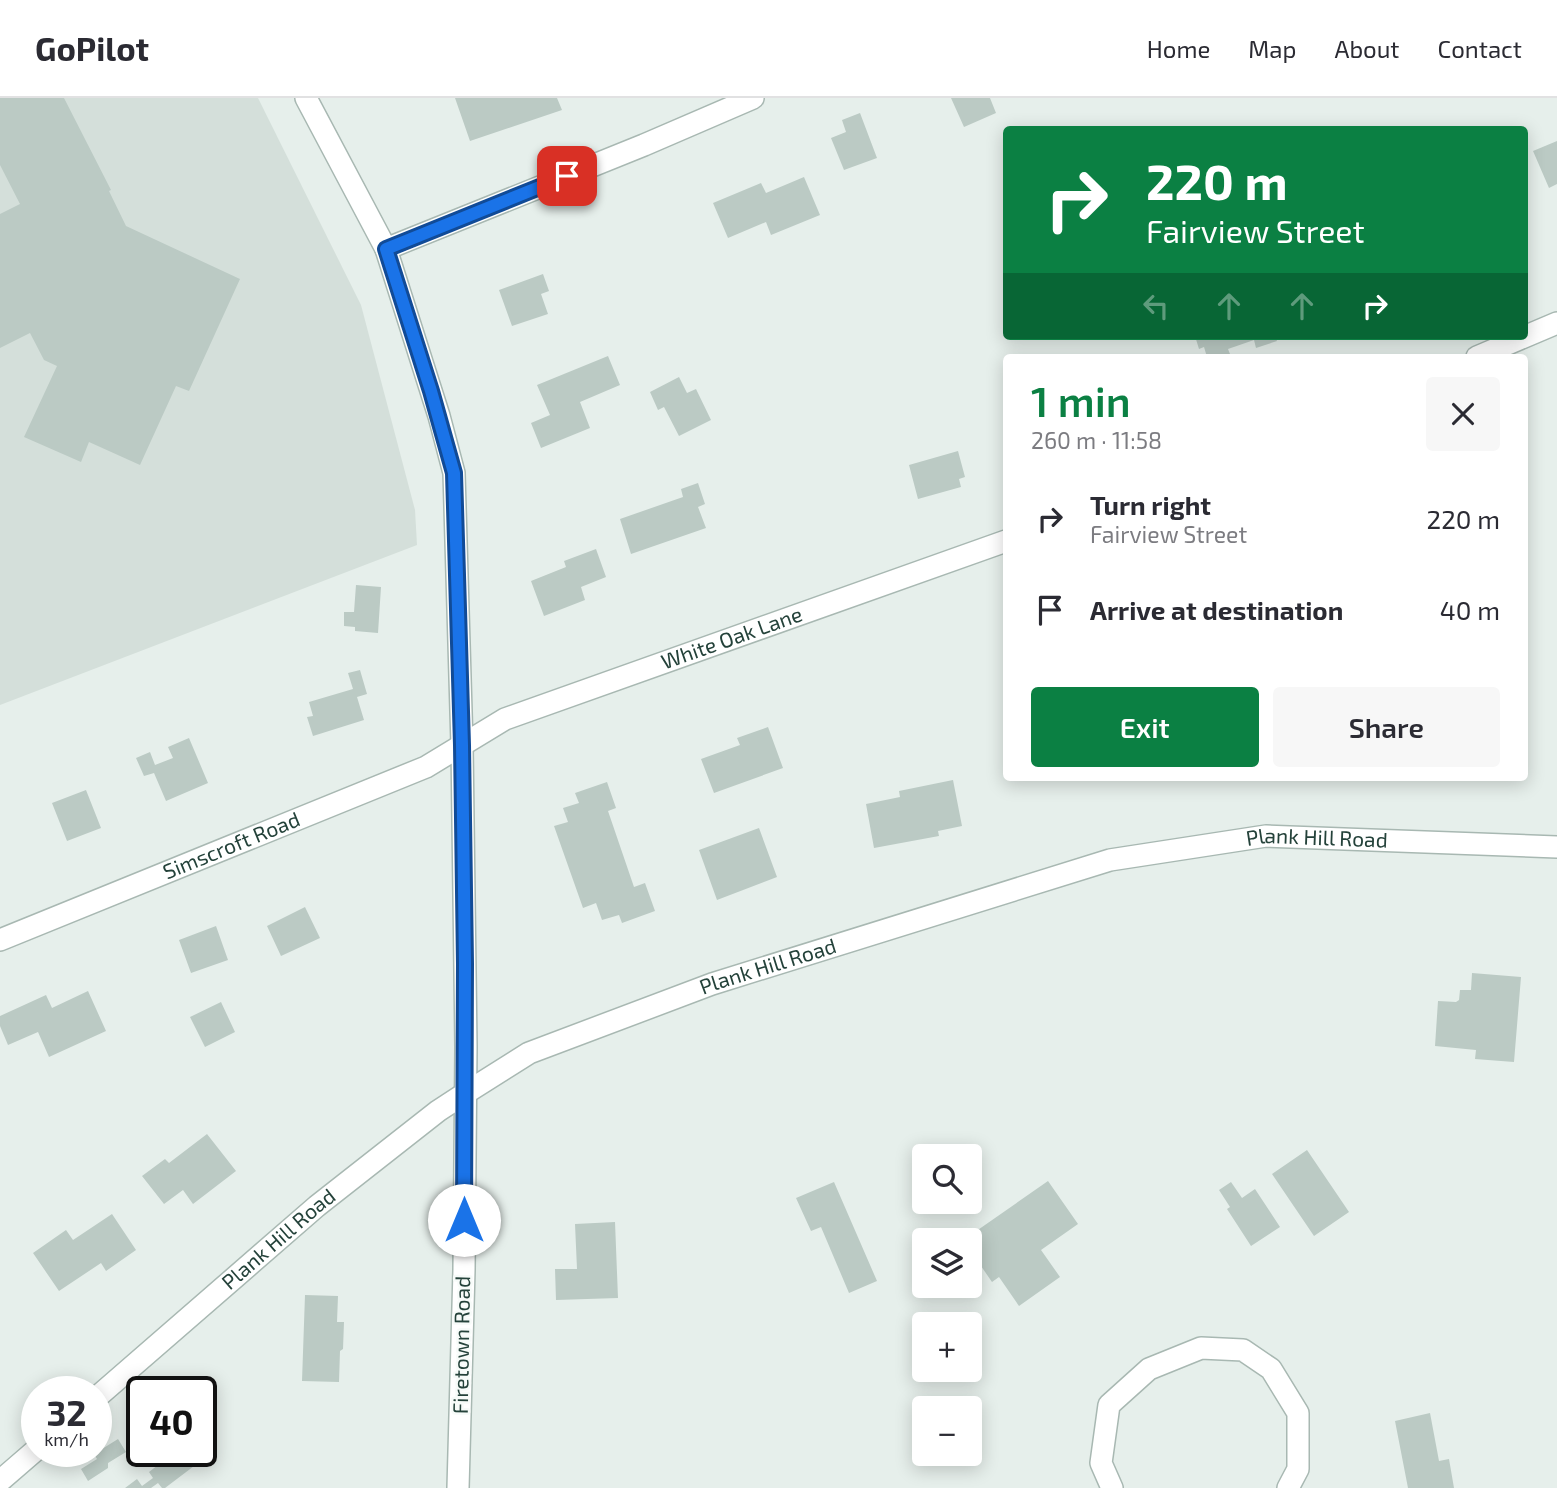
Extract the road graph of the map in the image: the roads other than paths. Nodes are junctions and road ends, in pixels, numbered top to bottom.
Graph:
1 (306, 98) edge
2 (753, 98) edge
3 (386, 249) junction
4 (1557, 323) edge
5 (1528, 335) edge
6 (1518, 340) edge
7 (1485, 354) edge
8 (1003, 542) edge
9 (462, 745) junction
10 (1557, 847) edge
11 (0, 940) edge
12 (464, 1094) junction
13 (112, 1384) edge
14 (21, 1463) edge
15 (0, 1481) edge
16 (458, 1488) edge
17 (1112, 1488) edge
18 (1288, 1488) edge

1 - 3 street, Firetown Road
2 - 3 street
3 - 9 street, Firetown Road
4 - 5 street
6 - 7 street
8 - 9 street, White Oak Lane
9 - 11 street, Simscroft Road
9 - 12 street, Firetown Road
10 - 12 street, Plank Hill Road
12 - 13 street, Plank Hill Road
12 - 16 street, Firetown Road
14 - 15 street
17 - 18 street

